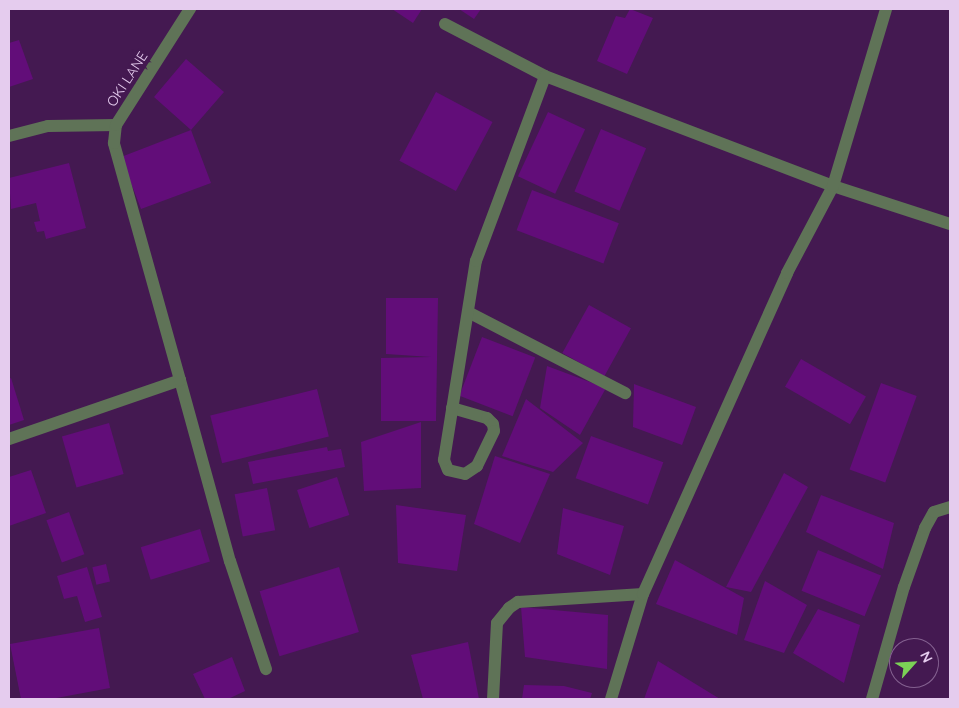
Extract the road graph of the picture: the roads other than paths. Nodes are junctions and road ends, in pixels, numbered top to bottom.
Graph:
1 (190, 9) edge
2 (886, 9) edge
3 (445, 24) dead end
4 (544, 76) junction
5 (116, 124) junction
6 (9, 136) edge
7 (833, 186) junction
8 (950, 224) edge
9 (468, 312) junction
10 (180, 380) junction
11 (625, 393) dead end
12 (452, 408) junction
13 (9, 439) edge
14 (950, 507) edge
15 (643, 594) junction
16 (266, 669) dead end
17 (492, 699) edge
18 (611, 699) edge
19 (872, 699) edge

1 - 5 street, OKI LANE
2 - 7 street
3 - 4 street
4 - 7 street
4 - 9 street
5 - 6 street, OKI LANE
5 - 10 street
7 - 8 street
7 - 15 street
9 - 11 street
9 - 12 street
10 - 13 street
10 - 16 street
12 - 12 street
14 - 19 street
15 - 17 street
15 - 18 street

